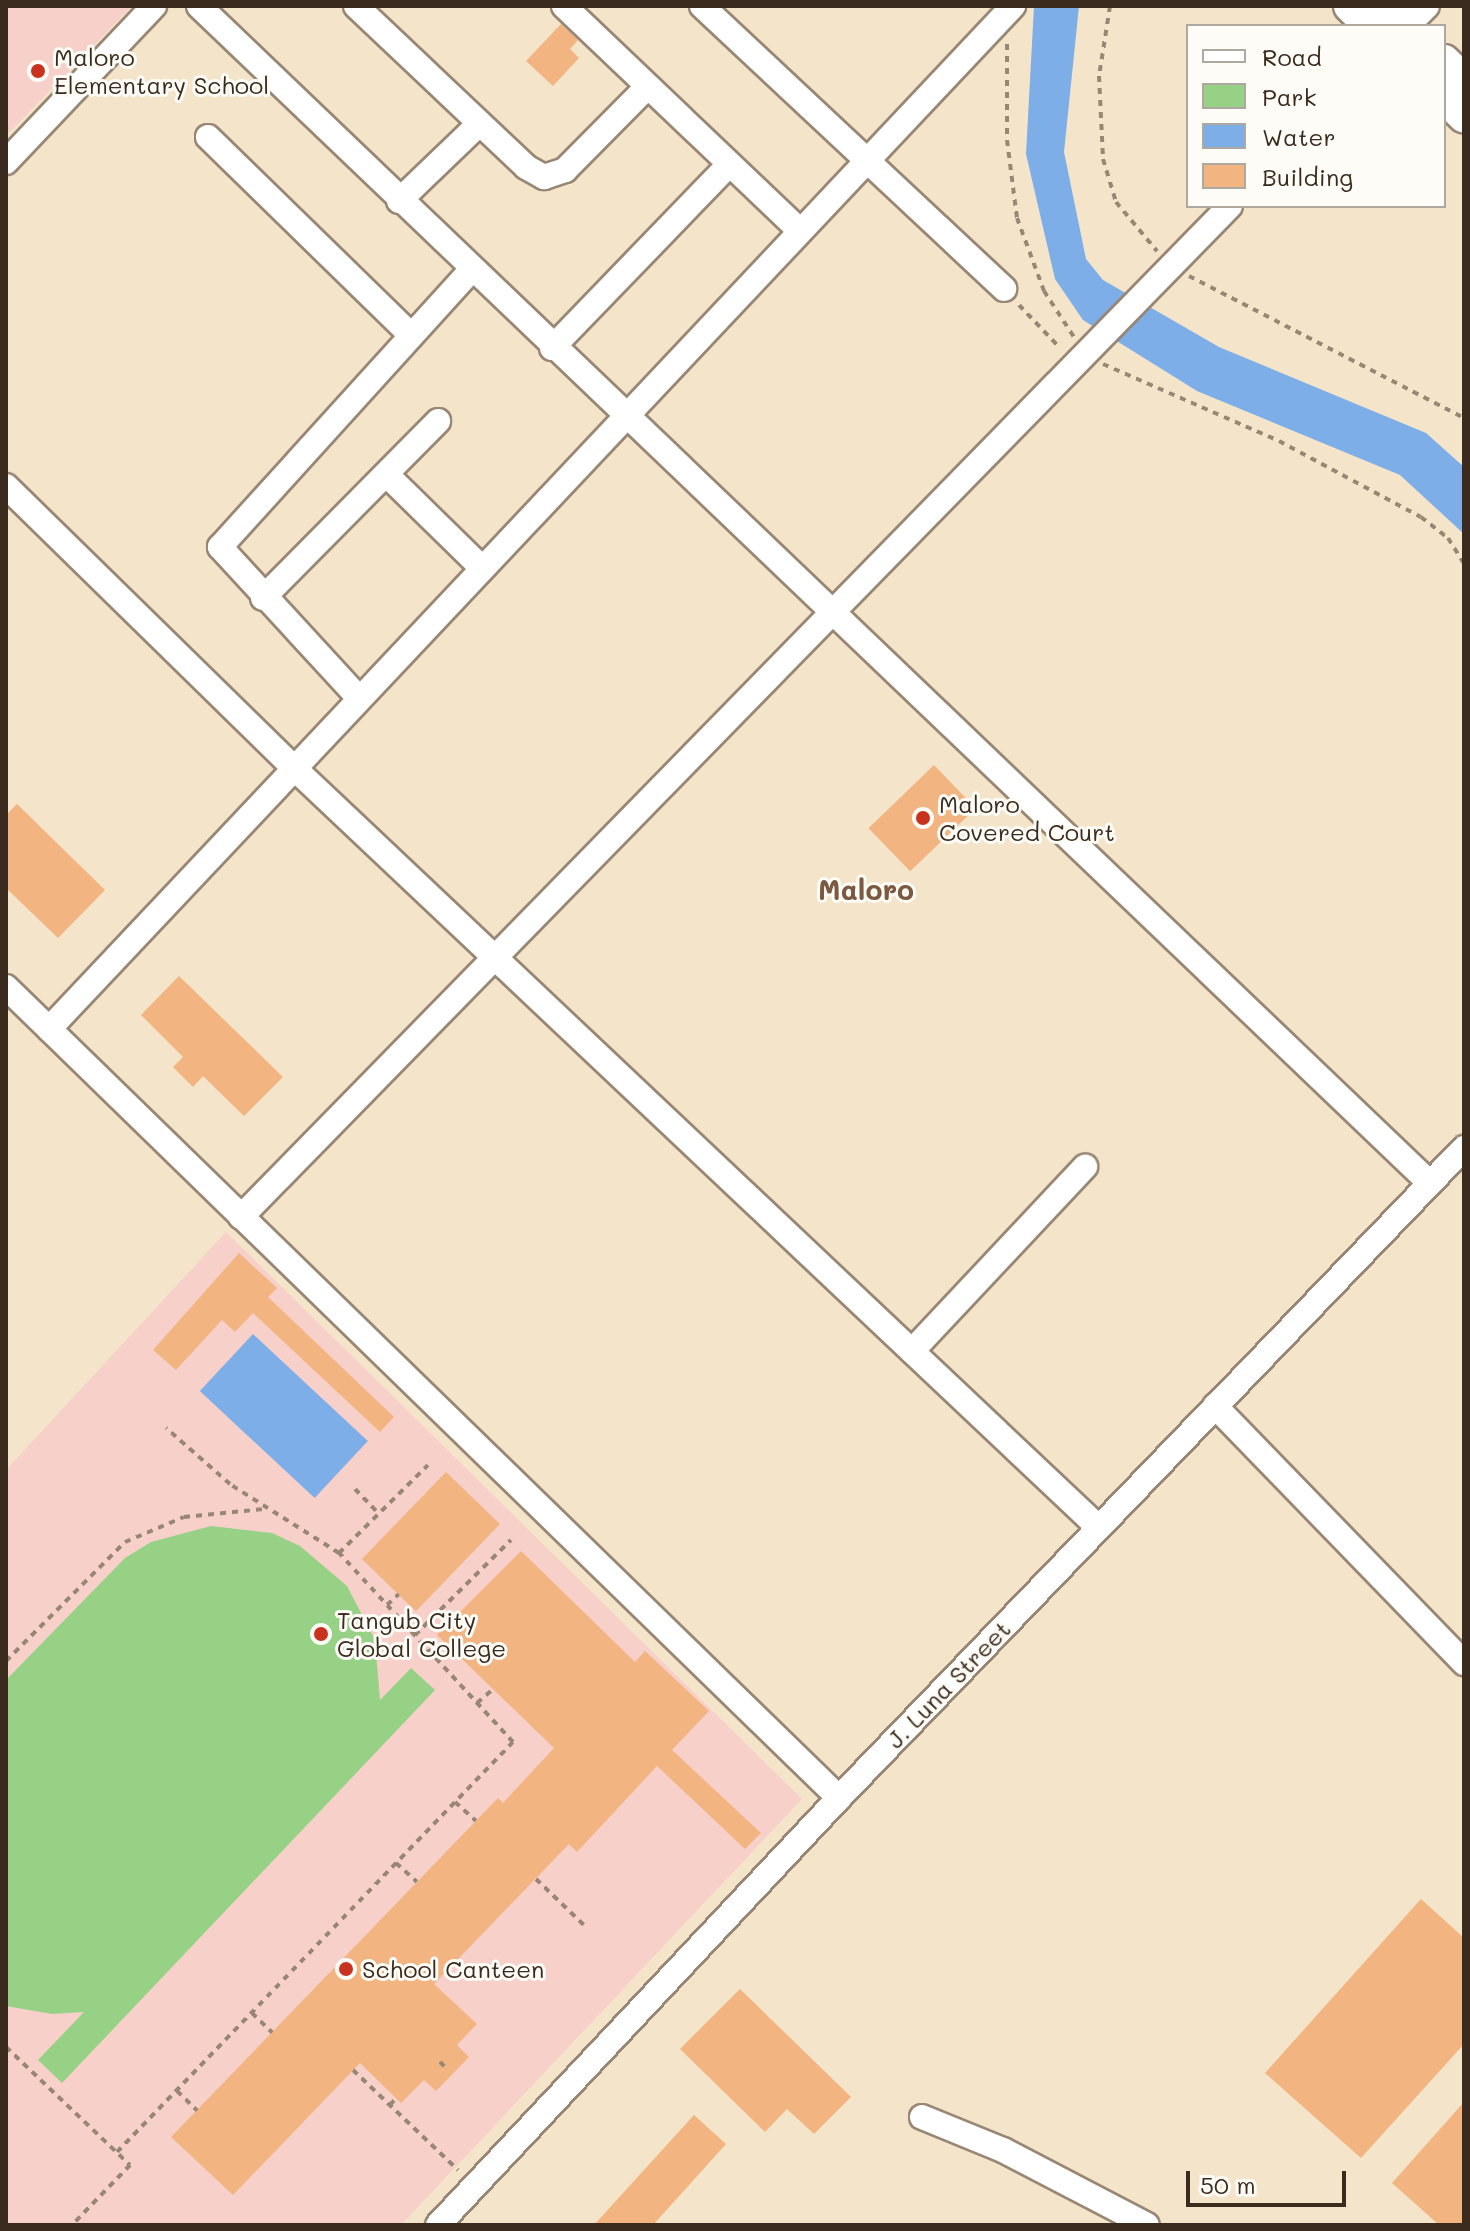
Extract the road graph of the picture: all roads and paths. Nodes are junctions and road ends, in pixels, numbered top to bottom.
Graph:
1 (154, 6) edge
2 (199, 6) edge
3 (356, 6) edge
4 (564, 6) edge
5 (702, 6) edge
6 (1110, 6) edge
7 (1350, 6) edge
8 (1387, 6) edge
9 (1427, 6) edge
10 (1010, 9) edge
11 (1368, 24) edge
12 (1405, 24) edge
13 (1409, 24) edge
14 (1446, 63) edge
15 (1464, 80) edge
16 (647, 87) junction
17 (1446, 99) edge
18 (1464, 116) edge
19 (480, 123) junction
20 (208, 137) dead end
21 (866, 158) junction
22 (6, 162) edge
23 (728, 166) junction
24 (399, 201) junction
25 (1228, 208) edge
26 (798, 229) junction
27 (471, 270) junction
28 (1167, 270) junction
29 (1004, 289) joint
30 (411, 335) junction
31 (552, 348) junction
32 (1085, 357) junction
33 (622, 415) junction
34 (1464, 418) edge
35 (438, 421) dead end
36 (387, 475) junction
37 (6, 486) edge
38 (1464, 564) edge
39 (480, 566) junction
40 (263, 598) junction
41 (835, 613) junction
42 (358, 697) junction
43 (293, 767) junction
44 (496, 958) junction
45 (6, 987) edge
46 (49, 1029) junction
47 (1464, 1148) edge
48 (1085, 1167) dead end
49 (1430, 1183) junction
50 (241, 1217) junction
51 (912, 1351) junction
52 (1215, 1406) junction
53 (166, 1428) dead end
54 (428, 1465) dead end
55 (355, 1489) dead end
56 (266, 1509) junction
57 (379, 1514) junction
58 (1098, 1527) junction
59 (511, 1540) dead end
60 (339, 1553) junction
61 (399, 1594) dead end
62 (387, 1605) junction
63 (415, 1635) junction
64 (6, 1661) edge
65 (1464, 1663) edge
66 (493, 1689) dead end
67 (477, 1703) junction
68 (839, 1798) junction
69 (455, 1802) junction
70 (476, 1821) dead end
71 (396, 1863) junction
72 (536, 1879) dead end
73 (417, 1882) dead end
74 (584, 1925) dead end
75 (252, 2013) junction
76 (272, 2032) dead end
77 (6, 2047) edge
78 (440, 2062) dead end
79 (446, 2068) dead end
80 (353, 2070) dead end
81 (177, 2091) junction
82 (396, 2098) dead end
83 (390, 2105) junction
84 (197, 2110) dead end
85 (922, 2117) dead end
86 (117, 2152) junction
87 (455, 2167) dead end
88 (72, 2225) edge
89 (438, 2225) edge
90 (1147, 2225) edge

1 - 22 street
2 - 24 street
3 - 19 street
4 - 16 street
5 - 21 street
6 - 28 path
7 - 11 main road
8 - 12 main road
9 - 13 street
10 - 21 street
10 - 32 path
14 - 15 main road
16 - 19 street
16 - 23 street
17 - 18 main road
19 - 24 street
20 - 30 street
21 - 26 street
21 - 29 street
23 - 26 street
23 - 31 street
24 - 27 street
25 - 28 street
26 - 33 street
27 - 30 street
27 - 31 street
28 - 32 street
28 - 34 path
29 - 32 path
30 - 40 street
31 - 33 street
32 - 38 path
32 - 41 street
33 - 39 street
33 - 41 street
35 - 36 street
36 - 39 street
36 - 40 street
37 - 43 street
39 - 42 street
40 - 42 street
41 - 44 street
41 - 49 street
42 - 43 street
43 - 44 street
43 - 46 street
44 - 50 street
44 - 51 street
45 - 46 street
46 - 50 street
47 - 49 street, J. Luna Street
48 - 51 street
49 - 52 street, J. Luna Street
50 - 68 street
51 - 58 street
52 - 58 street, J. Luna Street
52 - 65 street
53 - 56 path
54 - 57 path
55 - 57 path
56 - 60 path
56 - 64 path
57 - 60 path
58 - 68 street, J. Luna Street
59 - 63 path
60 - 62 path
61 - 62 path
62 - 63 path
63 - 67 path
66 - 67 path
67 - 69 path
68 - 89 street, J. Luna Street
69 - 70 path
69 - 71 path
71 - 73 path
71 - 75 path
72 - 74 path
75 - 76 path
75 - 81 path
77 - 86 path
78 - 79 path
80 - 83 path
81 - 84 path
81 - 86 path
82 - 83 path
83 - 87 path
85 - 90 street
86 - 88 path

